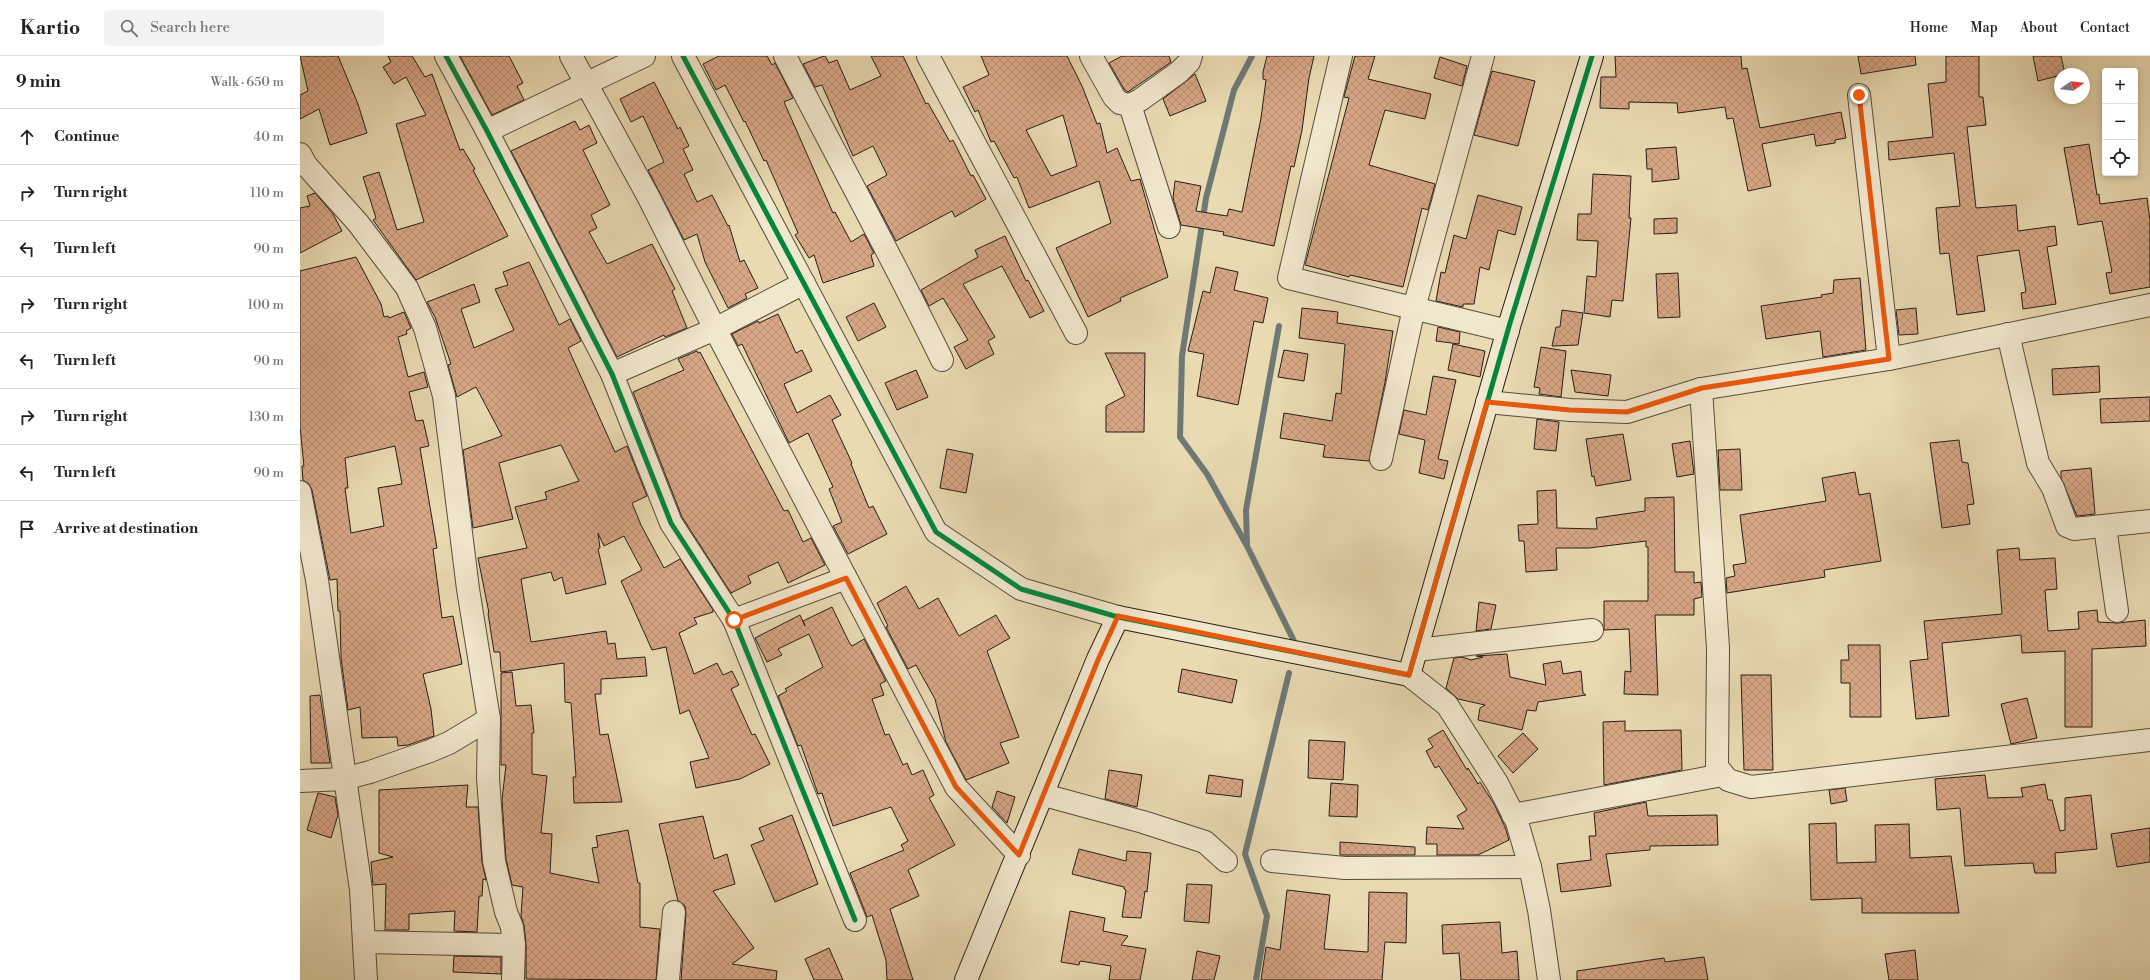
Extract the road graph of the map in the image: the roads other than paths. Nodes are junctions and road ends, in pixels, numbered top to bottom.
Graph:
1 (446, 56) edge
2 (571, 56) edge
3 (644, 56) edge
4 (684, 56) edge
5 (785, 56) edge
6 (928, 56) edge
7 (1091, 56) edge
8 (1191, 56) edge
9 (1341, 56) edge
10 (1483, 56) edge
11 (1592, 56) edge
12 (586, 82) junction
13 (1859, 95) dead end
14 (1130, 105) junction
15 (487, 131) junction
16 (300, 154) edge
17 (1169, 227) dead end
18 (804, 283) junction
19 (2150, 304) edge
20 (1414, 308) junction
21 (715, 329) junction
22 (1508, 331) junction
23 (1076, 333) dead end
24 (2008, 334) junction
25 (1889, 359) junction
26 (942, 360) dead end
27 (612, 374) junction
28 (1702, 388) junction
29 (1487, 402) junction
30 (1381, 459) dead end
31 (300, 492) edge
32 (2150, 521) edge
33 (2105, 527) junction
34 (846, 578) junction
35 (2117, 611) dead end
36 (1118, 616) junction
37 (734, 620) junction
38 (1592, 630) dead end
39 (1417, 650) junction
40 (1409, 675) junction
41 (489, 719) junction
42 (2150, 740) edge
43 (1722, 775) junction
44 (344, 779) junction
45 (300, 781) edge
46 (1044, 795) junction
47 (1513, 814) junction
48 (1019, 855) junction
49 (1226, 861) dead end
50 (1272, 861) dead end
51 (1530, 867) junction
52 (674, 912) dead end
53 (855, 920) dead end
54 (364, 942) junction
55 (514, 945) junction
56 (366, 980) edge
57 (513, 980) edge
58 (668, 980) edge
59 (966, 980) edge
60 (1549, 980) edge

1 - 15 street
2 - 12 street
3 - 12 street
4 - 18 street
5 - 26 street
6 - 23 street
7 - 14 street
8 - 14 street
9 - 20 street
10 - 20 street
11 - 22 street
12 - 15 street
12 - 21 street
13 - 25 street
14 - 17 street
15 - 27 street
16 - 41 street
18 - 21 street
18 - 36 street
19 - 24 street
20 - 22 street
20 - 30 street
21 - 27 street
21 - 34 street
22 - 29 street
24 - 25 street
24 - 33 street
25 - 28 street
27 - 37 street
28 - 29 street
28 - 43 street
29 - 39 street
31 - 44 street
32 - 33 street
33 - 35 street
34 - 37 street
34 - 48 street
36 - 40 street
36 - 46 street
37 - 53 street
38 - 39 street
39 - 40 street
40 - 47 street
41 - 44 street
41 - 55 street
42 - 43 street
43 - 47 street
44 - 45 street
44 - 54 street
46 - 48 street
46 - 49 street
47 - 51 street
48 - 59 street
50 - 51 street
51 - 60 street
52 - 58 street
54 - 55 street
54 - 56 street
55 - 57 street

